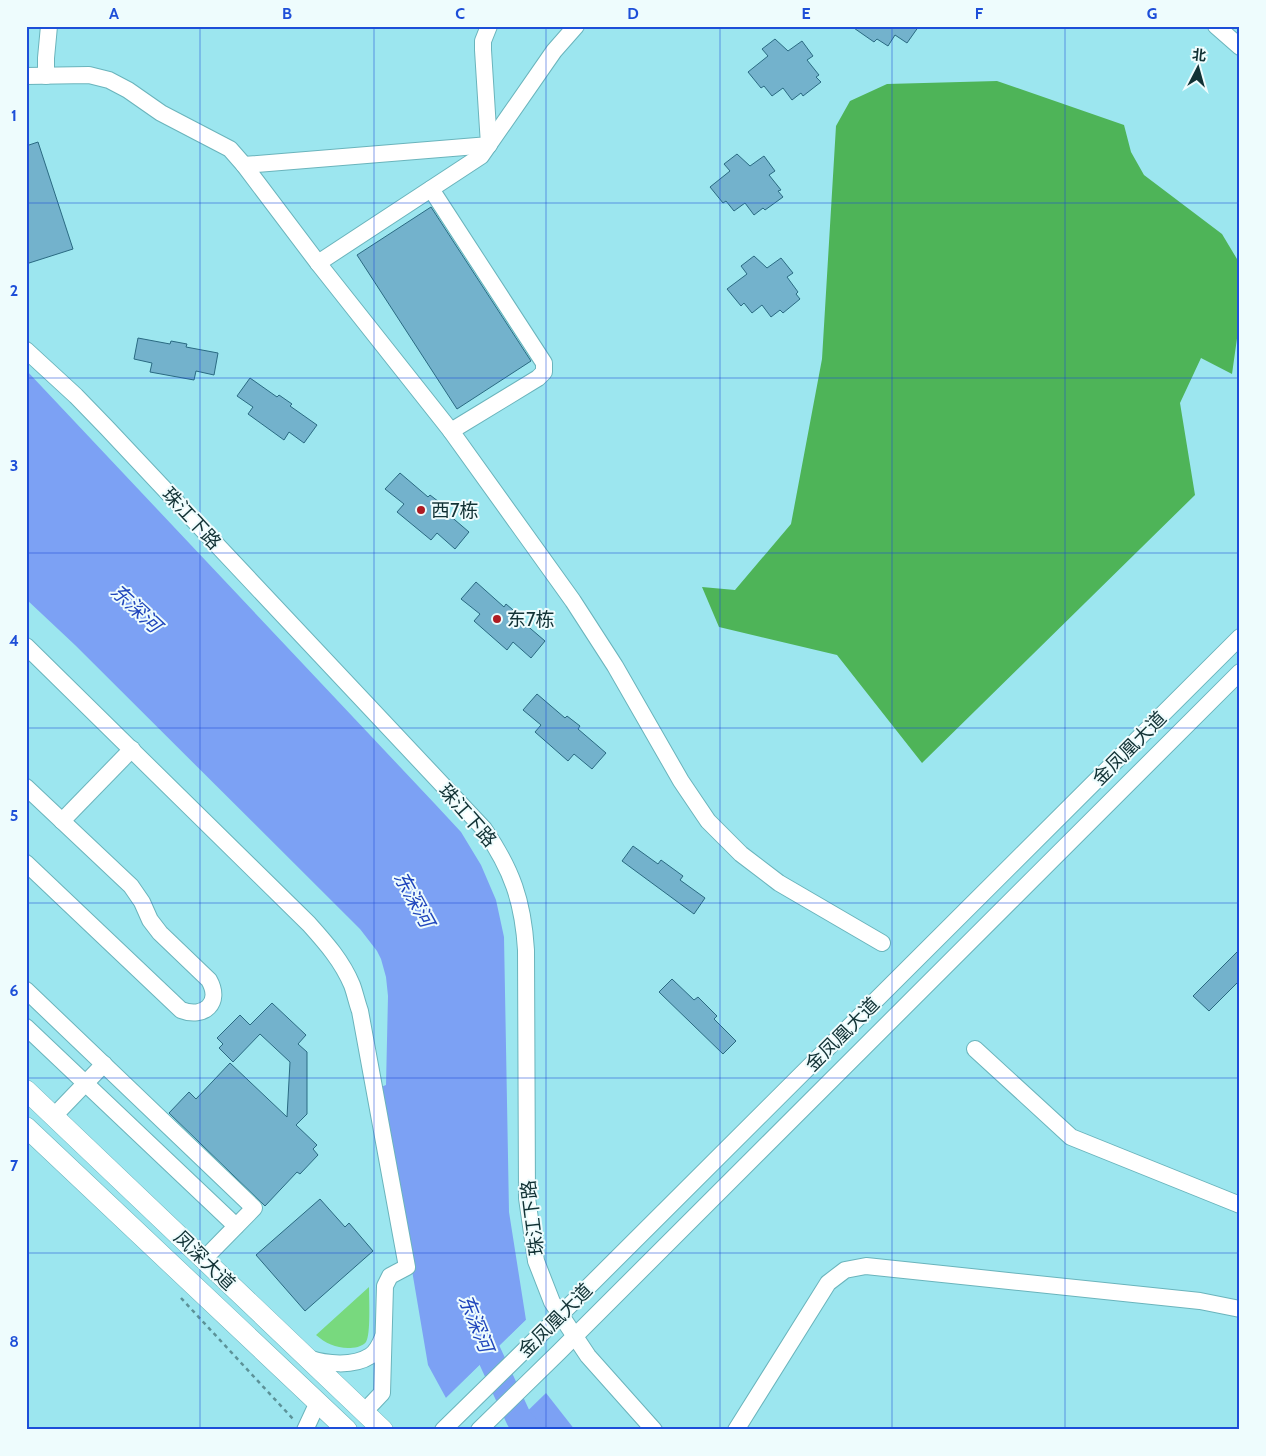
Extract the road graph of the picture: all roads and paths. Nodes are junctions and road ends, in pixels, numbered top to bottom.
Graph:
1 (49, 26) edge
2 (489, 26) edge
3 (576, 26) edge
4 (1216, 26) edge
5 (1240, 47) edge
6 (26, 76) edge
7 (46, 76) junction
8 (489, 145) junction
9 (244, 165) junction
10 (431, 189) junction
11 (318, 263) junction
12 (26, 350) edge
13 (451, 430) junction
14 (1240, 637) edge
15 (26, 646) edge
16 (1240, 672) edge
17 (132, 749) junction
18 (26, 787) edge
19 (62, 821) junction
20 (26, 863) edge
21 (882, 944) dead end
22 (26, 990) edge
23 (26, 1027) edge
24 (975, 1049) dead end
25 (104, 1064) junction
26 (86, 1084) junction
27 (26, 1090) edge
28 (54, 1116) junction
29 (26, 1128) edge
30 (1240, 1205) edge
31 (236, 1226) junction
32 (204, 1259) junction
33 (177, 1294) dead end
34 (1240, 1309) edge
35 (560, 1314) junction
36 (574, 1335) junction
37 (383, 1337) junction
38 (308, 1358) junction
39 (318, 1402) junction
40 (364, 1412) junction
41 (302, 1427) edge
42 (347, 1430) edge
43 (383, 1430) edge
44 (443, 1430) edge
45 (478, 1430) edge
46 (654, 1430) edge
47 (736, 1430) edge

1 - 7 street
2 - 8 street
3 - 8 street
4 - 5 street
6 - 7 street
7 - 9 street
8 - 9 street
8 - 10 street
9 - 11 street
10 - 11 street
10 - 13 street
11 - 13 street
12 - 35 street, 珠江下路
13 - 21 street
14 - 35 street, 金凤凰大道
15 - 17 street
16 - 36 street, 金凤凰大道
17 - 19 street
17 - 37 street
18 - 19 street
19 - 20 street
22 - 25 street
23 - 26 street
24 - 30 street
25 - 26 street
25 - 31 street
26 - 28 street
26 - 31 street
27 - 28 main road, 凤深大道
28 - 32 main road, 凤深大道
29 - 39 main road, 凤深大道
31 - 32 street
32 - 38 main road, 凤深大道
33 - 41 path
34 - 47 street
35 - 36 street, 珠江下路
35 - 44 street, 金凤凰大道
36 - 45 street, 金凤凰大道
36 - 46 street, 珠江下路
37 - 38 street
37 - 40 street
38 - 40 main road, 凤深大道
39 - 41 street
39 - 42 main road, 凤深大道
40 - 43 main road, 凤深大道

